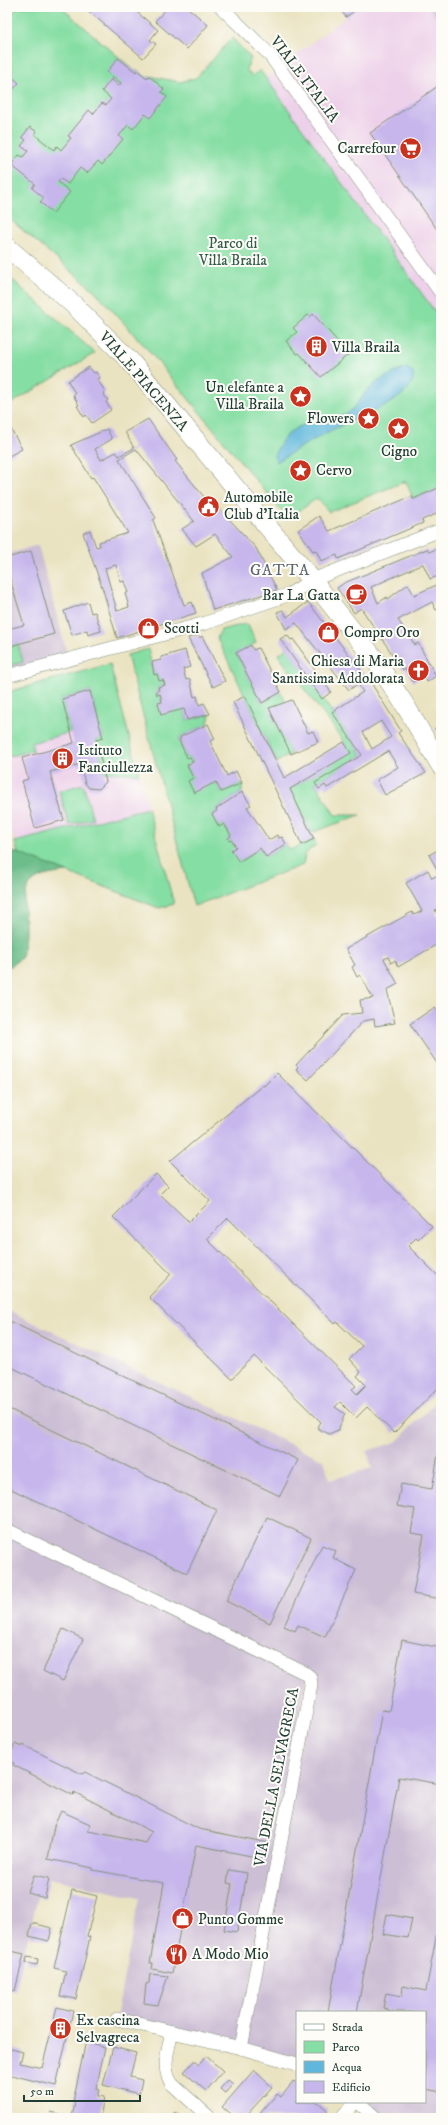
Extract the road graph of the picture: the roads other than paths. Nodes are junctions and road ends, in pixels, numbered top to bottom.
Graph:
1 (221, 7) edge
2 (7, 247) edge
3 (441, 293) edge
4 (441, 530) edge
5 (312, 580) junction
6 (7, 676) edge
7 (441, 766) edge
8 (7, 1530) edge
9 (117, 2019) dead end
10 (172, 2032) junction
11 (240, 2048) junction
12 (296, 2064) edge
13 (354, 2103) edge
14 (359, 2103) edge
15 (210, 2118) edge
16 (341, 2118) edge
17 (376, 2118) edge

1 - 3 street, VIALE ITALIA
2 - 5 street, VIALE PIACENZA
4 - 5 street
5 - 6 street
5 - 7 street, VIALE PIACENZA
8 - 11 street, VIA DELLA SELVAGRECA
9 - 10 street
10 - 11 street
10 - 15 street
11 - 12 street
13 - 16 street
14 - 17 street

